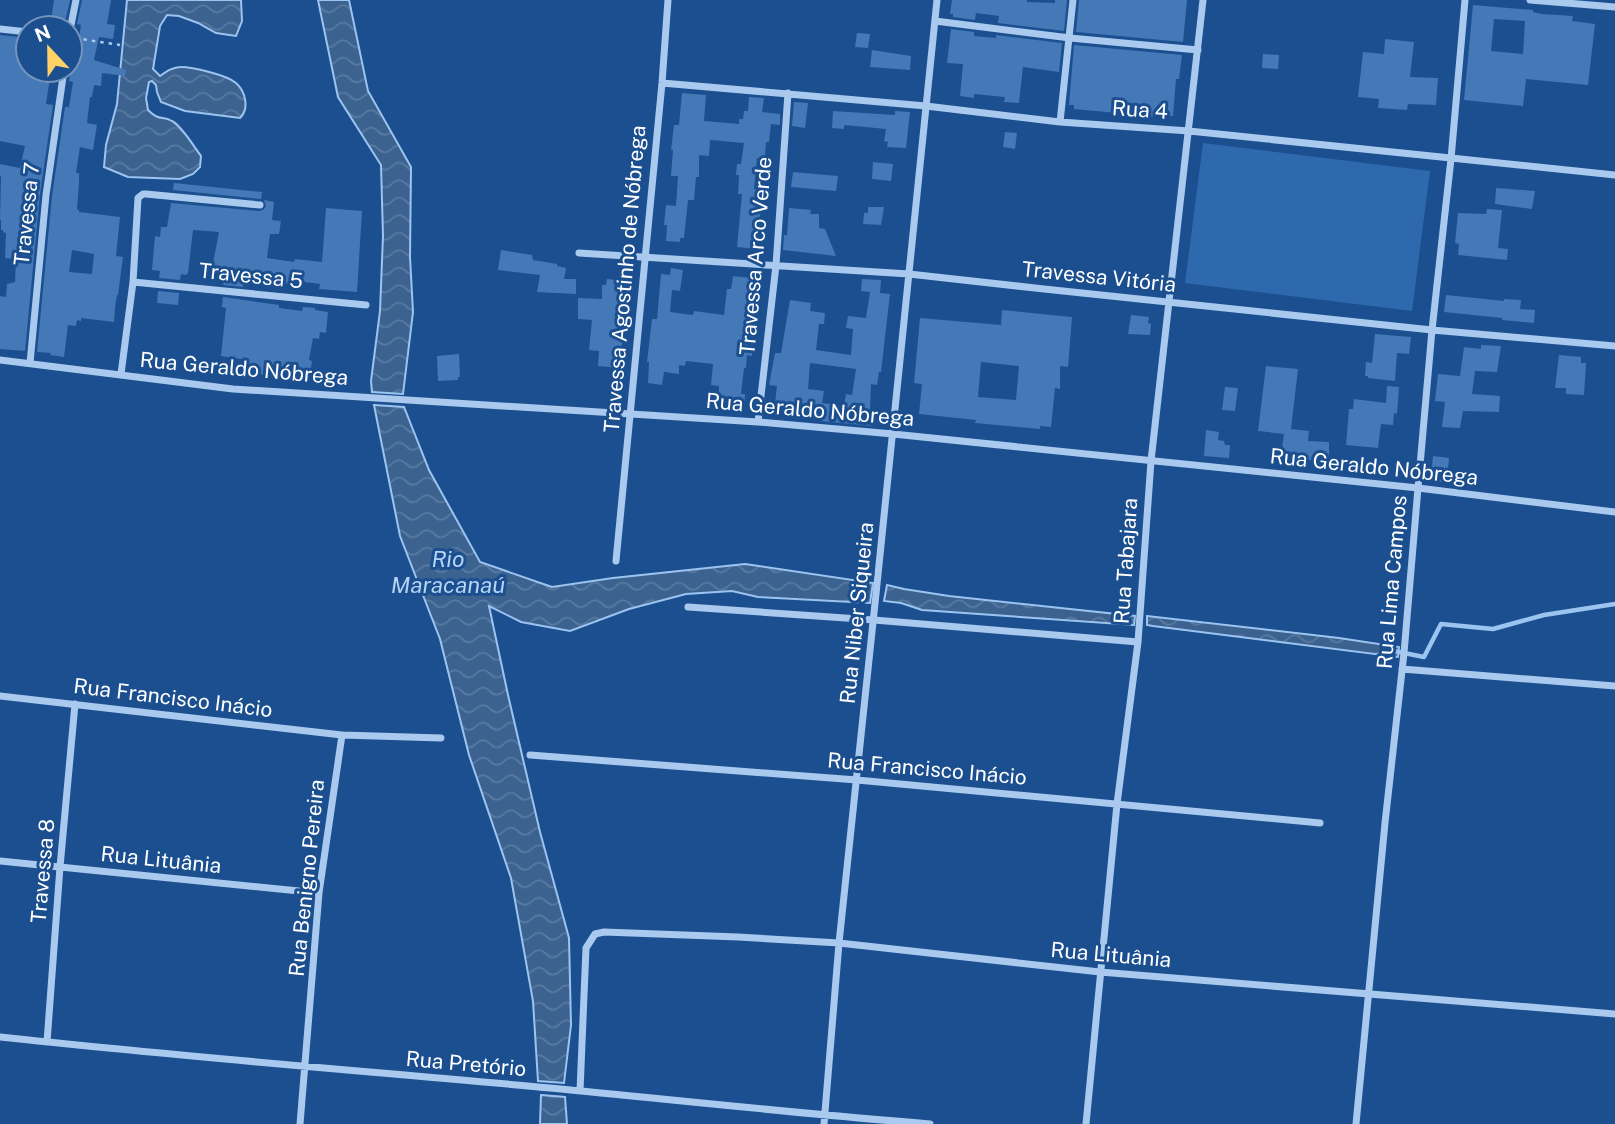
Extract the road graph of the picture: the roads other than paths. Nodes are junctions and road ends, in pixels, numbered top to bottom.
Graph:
1 (668, 0) edge
2 (937, 0) edge
3 (1073, 0) edge
4 (1203, 0) edge
5 (1465, 0) edge
6 (1530, 0) edge
7 (1615, 7) edge
8 (935, 21) junction
9 (1070, 38) junction
10 (1198, 50) junction
11 (662, 83) junction
12 (62, 84) edge
13 (788, 93) junction
14 (926, 106) junction
15 (1060, 122) junction
16 (1189, 131) junction
17 (1451, 159) junction
18 (1615, 175) edge
19 (260, 205) dead end
20 (579, 253) dead end
21 (645, 258) junction
22 (776, 265) junction
23 (909, 274) junction
24 (133, 282) junction
25 (1168, 302) junction
26 (366, 305) dead end
27 (1433, 330) junction
28 (1615, 346) edge
29 (0, 360) edge
30 (30, 363) junction
31 (121, 374) junction
32 (630, 414) junction
33 (758, 422) junction
34 (893, 434) junction
35 (1151, 461) junction
36 (1418, 488) junction
37 (1615, 512) edge
38 (616, 561) dead end
39 (688, 607) dead end
40 (874, 620) junction
41 (1138, 642) junction
42 (1402, 669) junction
43 (1615, 686) edge
44 (0, 696) edge
45 (75, 704) junction
46 (342, 735) junction
47 (441, 737) dead end
48 (530, 755) dead end
49 (857, 780) junction
50 (1117, 804) junction
51 (1320, 823) dead end
52 (0, 861) edge
53 (60, 867) junction
54 (320, 893) junction
55 (839, 943) junction
56 (1100, 972) junction
57 (1368, 993) junction
58 (1615, 1014) edge
59 (0, 1037) edge
60 (47, 1042) junction
61 (306, 1068) junction
62 (580, 1091) junction
63 (824, 1120) edge
64 (300, 1124) edge
65 (930, 1124) edge
66 (1086, 1124) edge
67 (1356, 1124) edge

1 - 11 street, Travessa Agostinho de Nóbrega
2 - 8 street, Rua Niber Siqueira
3 - 9 street
4 - 10 street, Rua Tabajara
5 - 17 street, Rua Lima Campos
6 - 7 street
8 - 9 street
8 - 14 street, Rua Niber Siqueira
9 - 10 street
9 - 15 street
10 - 16 street, Rua Tabajara
11 - 13 street, Rua 4
11 - 21 street, Travessa Agostinho de Nóbrega
12 - 30 street, Travessa 7
13 - 14 street, Rua 4
13 - 22 street, Travessa Arco Verde
14 - 15 street, Rua 4
14 - 23 street, Rua Niber Siqueira
15 - 16 street, Rua 4
16 - 17 street, Rua 4
16 - 25 street, Rua Tabajara
17 - 18 street, Rua 4
17 - 27 street, Rua Lima Campos
19 - 24 street
20 - 21 street, Travessa Vitória
21 - 22 street, Travessa Vitória
21 - 32 street, Travessa Agostinho de Nóbrega
22 - 23 street, Travessa Vitória
22 - 33 street, Travessa Arco Verde
23 - 25 street, Travessa Vitória
23 - 34 street, Rua Niber Siqueira
24 - 26 street, Travessa 5
24 - 31 street
25 - 27 street, Travessa Vitória
25 - 35 street, Rua Tabajara
27 - 28 street, Travessa Vitória
27 - 36 street, Rua Lima Campos
29 - 30 street, Rua Geraldo Nóbrega
30 - 31 street, Rua Geraldo Nóbrega
31 - 32 street, Rua Geraldo Nóbrega
32 - 33 street, Rua Geraldo Nóbrega
32 - 38 street, Travessa Agostinho de Nóbrega
33 - 34 street, Rua Geraldo Nóbrega
34 - 35 street, Rua Geraldo Nóbrega
34 - 40 street, Rua Niber Siqueira
35 - 36 street, Rua Geraldo Nóbrega
35 - 41 street, Rua Tabajara
36 - 37 street, Rua Geraldo Nóbrega
36 - 42 street, Rua Lima Campos
39 - 40 street
40 - 41 street
40 - 49 street, Rua Niber Siqueira
41 - 50 street, Rua Tabajara
42 - 43 street
42 - 57 street, Rua Lima Campos
44 - 45 street, Rua Francisco Inácio
45 - 46 street, Rua Francisco Inácio
45 - 53 street, Travessa 8
46 - 47 street
46 - 54 street, Rua Benigno Pereira
48 - 49 street, Rua Francisco Inácio
49 - 50 street, Rua Francisco Inácio
49 - 55 street, Rua Niber Siqueira
50 - 51 street, Rua Francisco Inácio
50 - 56 street, Rua Tabajara
52 - 53 street, Rua Lituânia
53 - 54 street, Rua Lituânia
53 - 60 street, Travessa 8
54 - 61 street, Rua Benigno Pereira
55 - 56 street, Rua Lituânia
55 - 62 street, Rua Lituânia
55 - 63 street, Rua Niber Siqueira
56 - 57 street, Rua Lituânia
56 - 66 street, Rua Tabajara
57 - 58 street, Rua Lituânia
57 - 67 street, Rua Lima Campos
59 - 60 street, Rua Pretório
60 - 61 street, Rua Pretório
61 - 62 street, Rua Pretório
61 - 64 street, Rua Benigno Pereira
62 - 63 street, Rua Pretório
63 - 65 street, Rua Pretório

